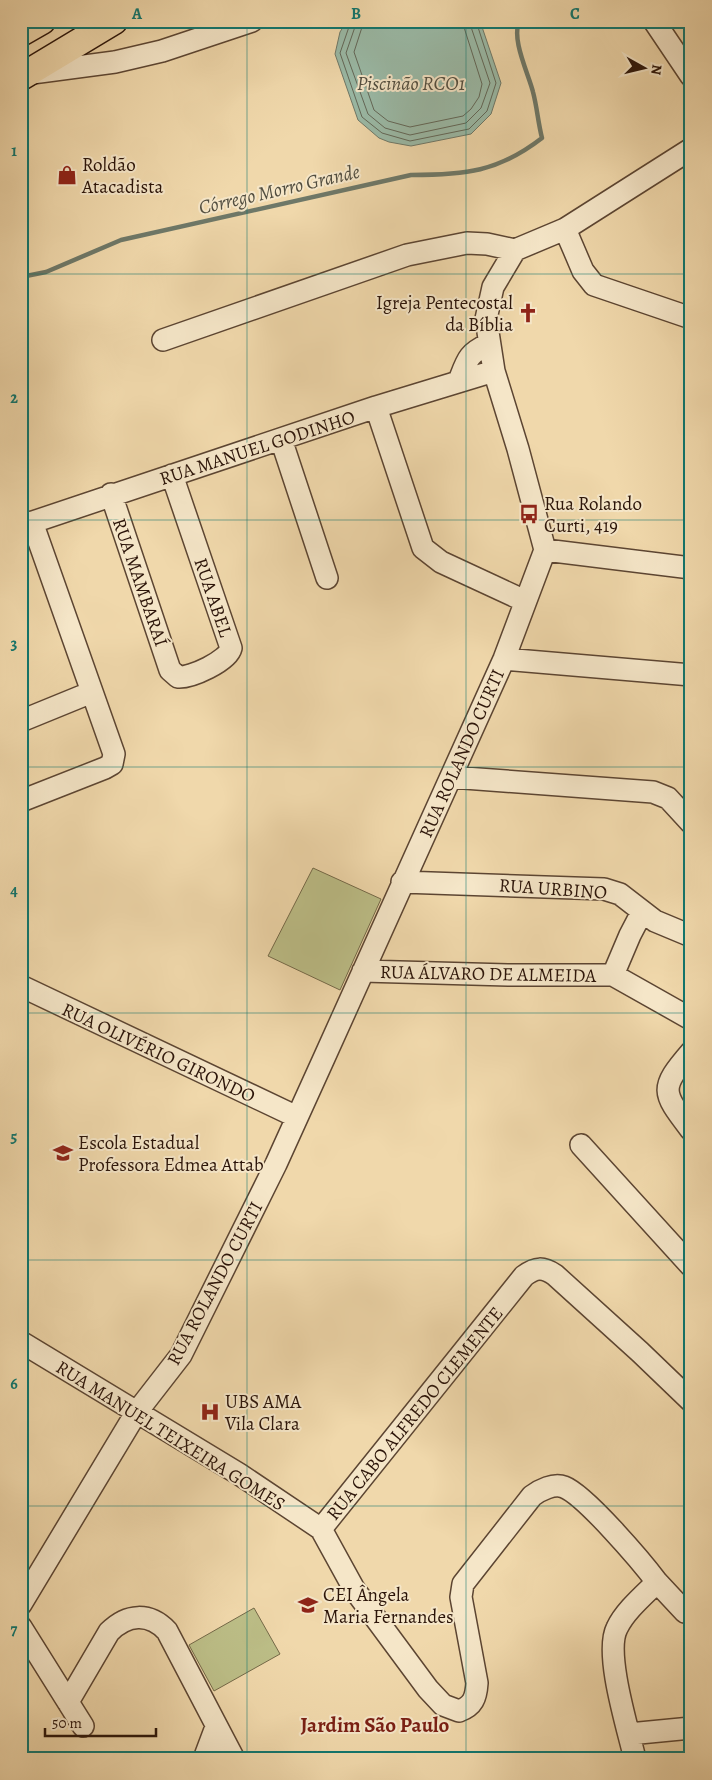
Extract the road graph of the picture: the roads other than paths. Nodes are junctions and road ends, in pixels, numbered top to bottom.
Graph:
1 (42, 21) edge
2 (114, 21) edge
3 (252, 21) edge
4 (654, 21) edge
5 (21, 33) edge
6 (26, 75) edge
7 (691, 76) edge
8 (691, 149) edge
9 (565, 229) junction
10 (515, 250) junction
11 (691, 318) edge
12 (163, 340) dead end
13 (489, 344) junction
14 (494, 371) junction
15 (459, 381) junction
16 (376, 406) junction
17 (281, 439) junction
18 (172, 475) junction
19 (111, 494) junction
20 (26, 524) edge
21 (545, 550) junction
22 (691, 568) edge
23 (327, 578) dead end
24 (526, 602) junction
25 (504, 659) junction
26 (170, 670) joint
27 (691, 676) edge
28 (92, 692) junction
29 (21, 721) edge
30 (451, 777) junction
31 (21, 801) edge
32 (691, 823) edge
33 (402, 882) junction
34 (633, 904) junction
35 (691, 936) edge
36 (363, 971) junction
37 (603, 974) junction
38 (21, 986) edge
39 (691, 1019) edge
40 (691, 1052) edge
41 (297, 1117) junction
42 (691, 1130) edge
43 (581, 1145) dead end
44 (691, 1266) edge
45 (21, 1342) edge
46 (691, 1401) edge
47 (136, 1413) junction
48 (321, 1529) junction
49 (657, 1582) junction
50 (21, 1604) edge
51 (685, 1612) dead end
52 (21, 1628) edge
53 (68, 1702) junction
54 (83, 1726) dead end
55 (216, 1727) junction
56 (691, 1728) edge
57 (630, 1734) junction
58 (204, 1759) edge
59 (234, 1759) edge
60 (635, 1759) edge

1 - 5 main road
2 - 6 main road
3 - 6 street
4 - 7 street
8 - 9 street
9 - 10 street
9 - 11 street
10 - 12 street
10 - 13 street
13 - 14 street
13 - 15 street
14 - 15 street, RUA MANUEL GODINHO
14 - 21 street
15 - 16 street, RUA MANUEL GODINHO
16 - 17 street, RUA MANUEL GODINHO
16 - 24 street
17 - 18 street, RUA MANUEL GODINHO
17 - 23 street
18 - 19 street, RUA MANUEL GODINHO
18 - 26 street, RUA ABEL
19 - 20 street, RUA MANUEL GODINHO
19 - 26 street, RUA MAMBARAÍ
20 - 28 street
21 - 22 street
21 - 24 street, RUA ROLANDO CURTI
24 - 25 street, RUA ROLANDO CURTI
25 - 27 street
25 - 30 street, RUA ROLANDO CURTI
28 - 29 street
28 - 31 street
30 - 32 street
30 - 33 street, RUA ROLANDO CURTI
33 - 34 street, RUA URBINO
33 - 36 street, RUA ROLANDO CURTI
34 - 35 street, RUA URBINO
34 - 37 street, RUA ÁLVARO DE ALMEIDA
36 - 37 street, RUA ÁLVARO DE ALMEIDA
36 - 41 street, RUA ROLANDO CURTI
37 - 39 street, RUA ÁLVARO DE ALMEIDA
38 - 41 street, RUA OLIVÉRIO GIRONDO
40 - 42 street
41 - 47 street, RUA ROLANDO CURTI
43 - 44 street
45 - 47 street, RUA MANUEL TEIXEIRA GOMES
46 - 48 street, RUA CABO ALFREDO CLEMENTE
47 - 48 street, RUA MANUEL TEIXEIRA GOMES
47 - 50 street, RUA ROLANDO CURTI
48 - 49 street, RUA CABO ALFREDO CLEMENTE
49 - 51 street
49 - 57 street
52 - 53 street
53 - 54 street
53 - 55 street
55 - 58 street
55 - 59 street
56 - 57 street
57 - 60 street

